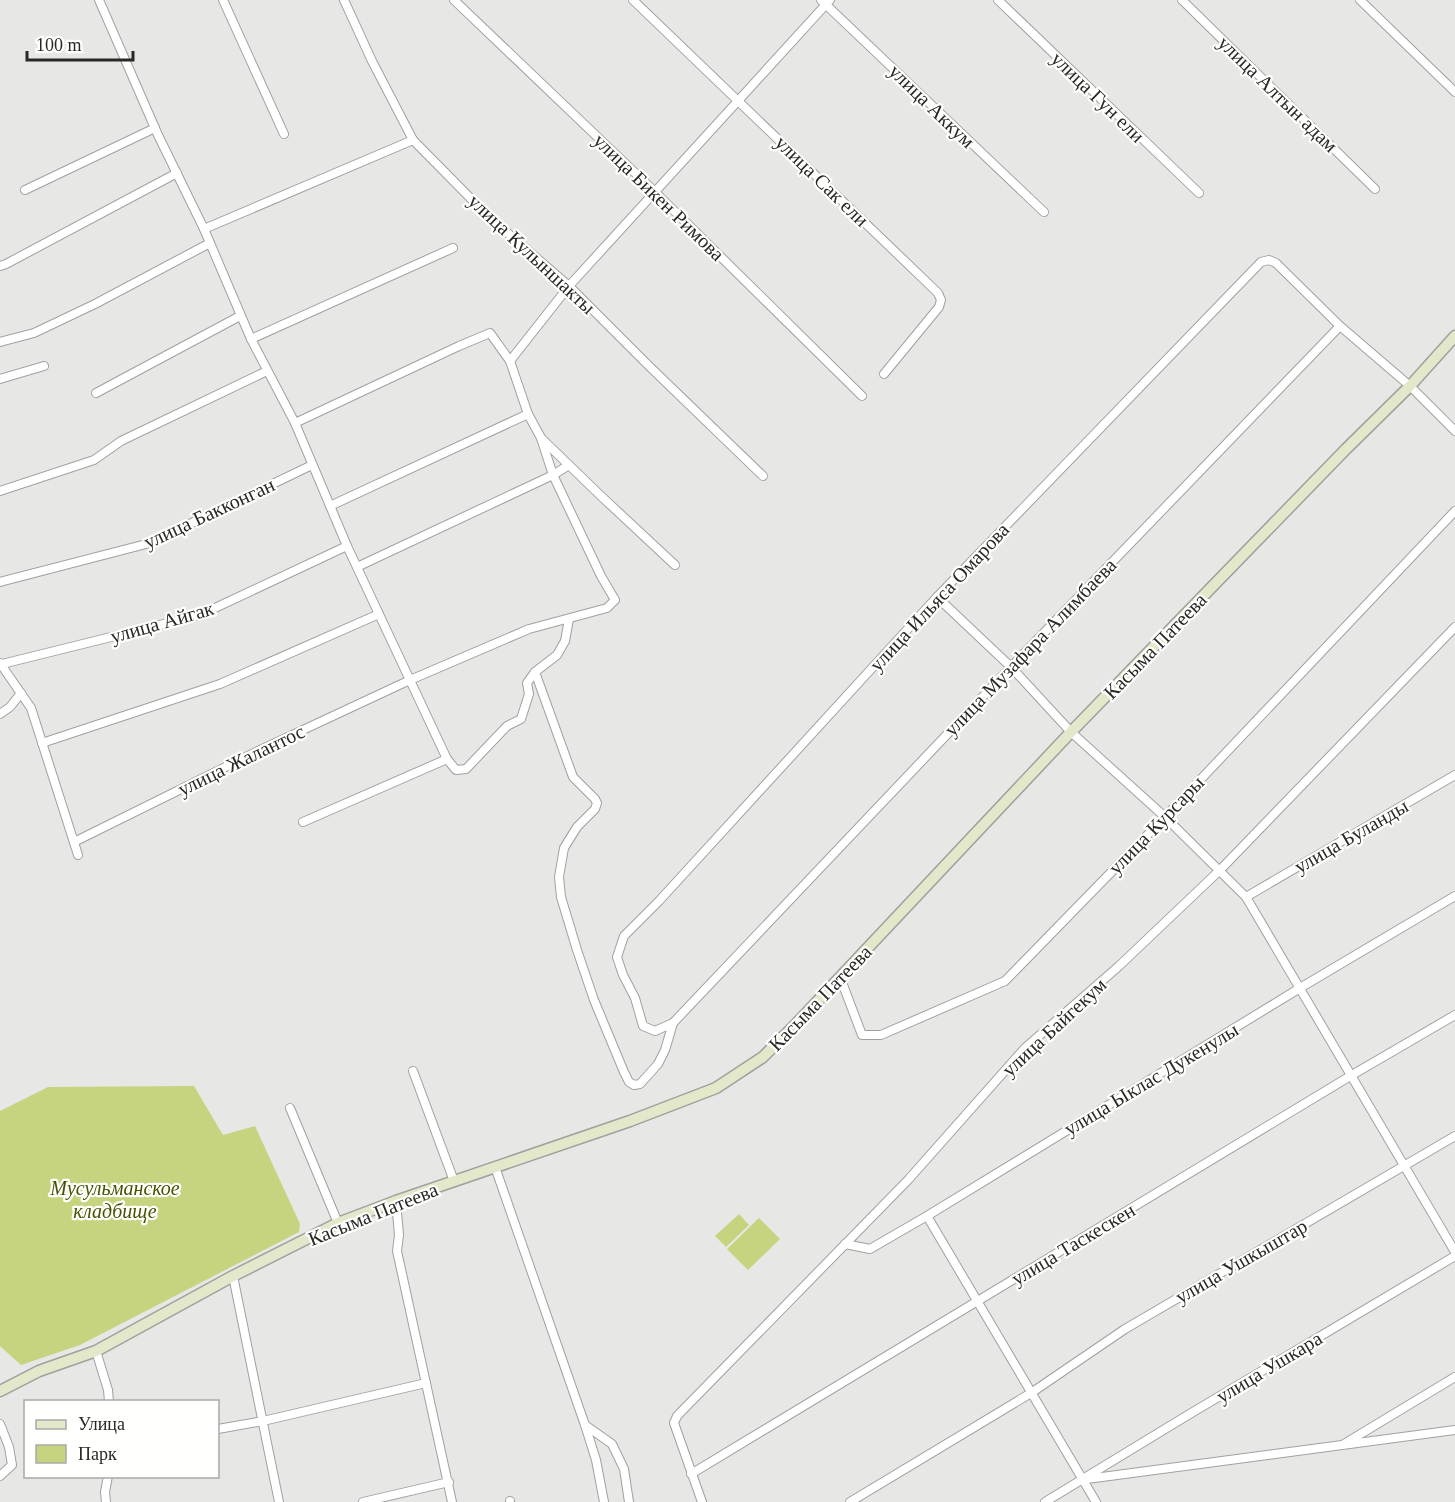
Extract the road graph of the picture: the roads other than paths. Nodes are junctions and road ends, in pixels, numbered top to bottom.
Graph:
1 (99, 0) edge
2 (223, 0) edge
3 (344, 0) edge
4 (454, 0) edge
5 (633, 0) edge
6 (998, 0) edge
7 (1182, 0) edge
8 (1360, 0) edge
9 (825, 2) edge
10 (1455, 92) edge
11 (738, 101) junction
12 (155, 128) junction
13 (284, 135) dead end
14 (413, 140) junction
15 (177, 173) junction
16 (1375, 189) dead end
17 (25, 190) dead end
18 (654, 191) junction
19 (1199, 193) dead end
20 (1044, 212) dead end
21 (204, 229) junction
22 (210, 243) junction
23 (453, 248) dead end
24 (0, 266) edge
25 (569, 286) junction
26 (240, 316) junction
27 (1340, 326) junction
28 (1455, 336) edge
29 (251, 339) junction
30 (0, 342) edge
31 (510, 361) junction
32 (44, 366) dead end
33 (267, 371) junction
34 (884, 374) dead end
35 (0, 379) edge
36 (1410, 386) junction
37 (96, 393) dead end
38 (862, 396) dead end
39 (528, 414) junction
40 (295, 423) junction
41 (1455, 431) edge
42 (541, 438) junction
43 (312, 465) junction
44 (569, 465) junction
45 (553, 475) junction
46 (764, 476) dead end
47 (0, 491) edge
48 (330, 507) junction
49 (1455, 511) edge
50 (347, 546) junction
51 (675, 565) dead end
52 (357, 567) junction
53 (0, 582) edge
54 (937, 597) junction
55 (379, 614) junction
56 (569, 619) junction
57 (1455, 627) edge
58 (1, 664) edge
59 (1011, 667) junction
60 (535, 672) junction
61 (410, 681) junction
62 (21, 693) junction
63 (0, 714) edge
64 (1071, 732) junction
65 (42, 743) junction
66 (447, 759) junction
67 (1455, 775) edge
68 (1165, 817) junction
69 (303, 822) dead end
70 (74, 842) junction
71 (78, 855) dead end
72 (1220, 870) junction
73 (1455, 896) edge
74 (1246, 897) junction
75 (840, 977) junction
76 (1300, 988) junction
77 (1455, 1015) edge
78 (674, 1023) junction
79 (655, 1031) joint
80 (413, 1071) dead end
81 (1352, 1076) junction
82 (290, 1108) dead end
83 (1455, 1136) edge
84 (1405, 1166) junction
85 (495, 1167) junction
86 (454, 1181) junction
87 (396, 1201) junction
88 (927, 1215) junction
89 (338, 1223) junction
90 (845, 1244) junction
91 (1455, 1254) edge
92 (233, 1276) junction
93 (978, 1302) junction
94 (96, 1351) junction
95 (1455, 1377) edge
96 (426, 1383) junction
97 (0, 1391) edge
98 (1031, 1393) junction
99 (109, 1400) edge
100 (263, 1421) junction
101 (0, 1424) edge
102 (585, 1425) junction
103 (219, 1430) edge
104 (1455, 1430) edge
105 (1341, 1445) junction
106 (691, 1474) junction
107 (0, 1476) edge
108 (108, 1478) edge
109 (1083, 1480) junction
110 (448, 1482) junction
111 (106, 1502) edge
112 (279, 1502) edge
113 (363, 1502) edge
114 (452, 1502) edge
115 (604, 1502) edge
116 (629, 1502) edge
117 (702, 1502) edge
118 (850, 1502) edge
119 (1046, 1502) edge
120 (1096, 1502) edge

1 - 12 street
2 - 13 street
3 - 14 street, улица Кулыншакты
4 - 18 street, улица Бикен Римова
5 - 11 street, улица Сак ели
6 - 19 street, улица Гун ели
7 - 16 street, улица Алтын адам
8 - 10 street
9 - 11 street
9 - 20 street, улица Аккум
11 - 18 street
11 - 34 street, улица Сак ели
12 - 15 street
12 - 17 street
14 - 21 street
14 - 25 street, улица Кулыншакты
15 - 21 street
15 - 24 street
18 - 25 street
18 - 38 street, улица Бикен Римова
21 - 22 street
22 - 26 street
22 - 30 street
23 - 29 street
25 - 31 street
25 - 46 street, улица Кулыншакты
26 - 29 street
26 - 37 street
27 - 36 street
27 - 54 street, улица Ильяса Омарова
27 - 59 street, улица Музафара Алимбаева
28 - 36 main road, Касыма Патеева
29 - 33 street
31 - 39 street
31 - 40 street
32 - 35 street
33 - 40 street
33 - 47 street
36 - 41 street
36 - 64 main road, Касыма Патеева
39 - 42 street
39 - 48 street
40 - 43 street
42 - 44 street
42 - 45 street
43 - 48 street
43 - 53 street, улица Бакконган
44 - 45 street
44 - 51 street
45 - 52 street
45 - 56 street, улица Жалантос
48 - 50 street
49 - 68 street, улица Курсары
50 - 52 street
50 - 58 street, улица Айгак
52 - 55 street
54 - 59 street
54 - 79 street, улица Ильяса Омарова
55 - 61 street
55 - 65 street
56 - 60 street
56 - 61 street, улица Жалантос
57 - 72 street, улица Байгекум
58 - 62 street
59 - 64 street
59 - 78 street, улица Музафара Алимбаева
60 - 66 street
60 - 78 street
61 - 66 street
61 - 70 street, улица Жалантос
62 - 63 street
62 - 65 street
64 - 68 street
64 - 75 main road, Касыма Патеева
65 - 70 street
66 - 69 street
67 - 74 street, улица Буланды
68 - 72 street
68 - 75 street, улица Курсары
70 - 71 street
72 - 74 street
72 - 90 street, улица Байгекум
73 - 76 street, улица Ыклас Дукенулы
74 - 76 street
75 - 85 main road, Касыма Патеева
76 - 81 street
76 - 88 street, улица Ыклас Дукенулы
77 - 81 street, улица Таскескен
78 - 79 street, улица Музафара Алимбаева
80 - 86 street
81 - 84 street
81 - 93 street, улица Таскескен
82 - 89 street
83 - 84 street, улица Ушкыштар
84 - 91 street
84 - 98 street, улица Ушкыштар
85 - 86 main road, Касыма Патеева
85 - 102 street
86 - 87 main road, Касыма Патеева
87 - 89 main road, Касыма Патеева
87 - 96 street
88 - 90 street, улица Ыклас Дукенулы
88 - 93 street
89 - 92 main road, Касыма Патеева
90 - 106 street, улица Байгекум
91 - 109 street, улица Ушкара
92 - 94 main road, Касыма Патеева
92 - 100 street
93 - 98 street
93 - 106 street, улица Таскескен
94 - 97 main road, Касыма Патеева
94 - 99 street
95 - 105 street
96 - 100 street
96 - 110 street
98 - 109 street
98 - 118 street, улица Ушкыштар
100 - 103 street
100 - 112 street
101 - 107 street
102 - 115 street
102 - 116 street
104 - 105 street
105 - 109 street
106 - 117 street, улица Байгекум
108 - 111 street
109 - 119 street, улица Ушкара
109 - 120 street
110 - 113 street
110 - 114 street

